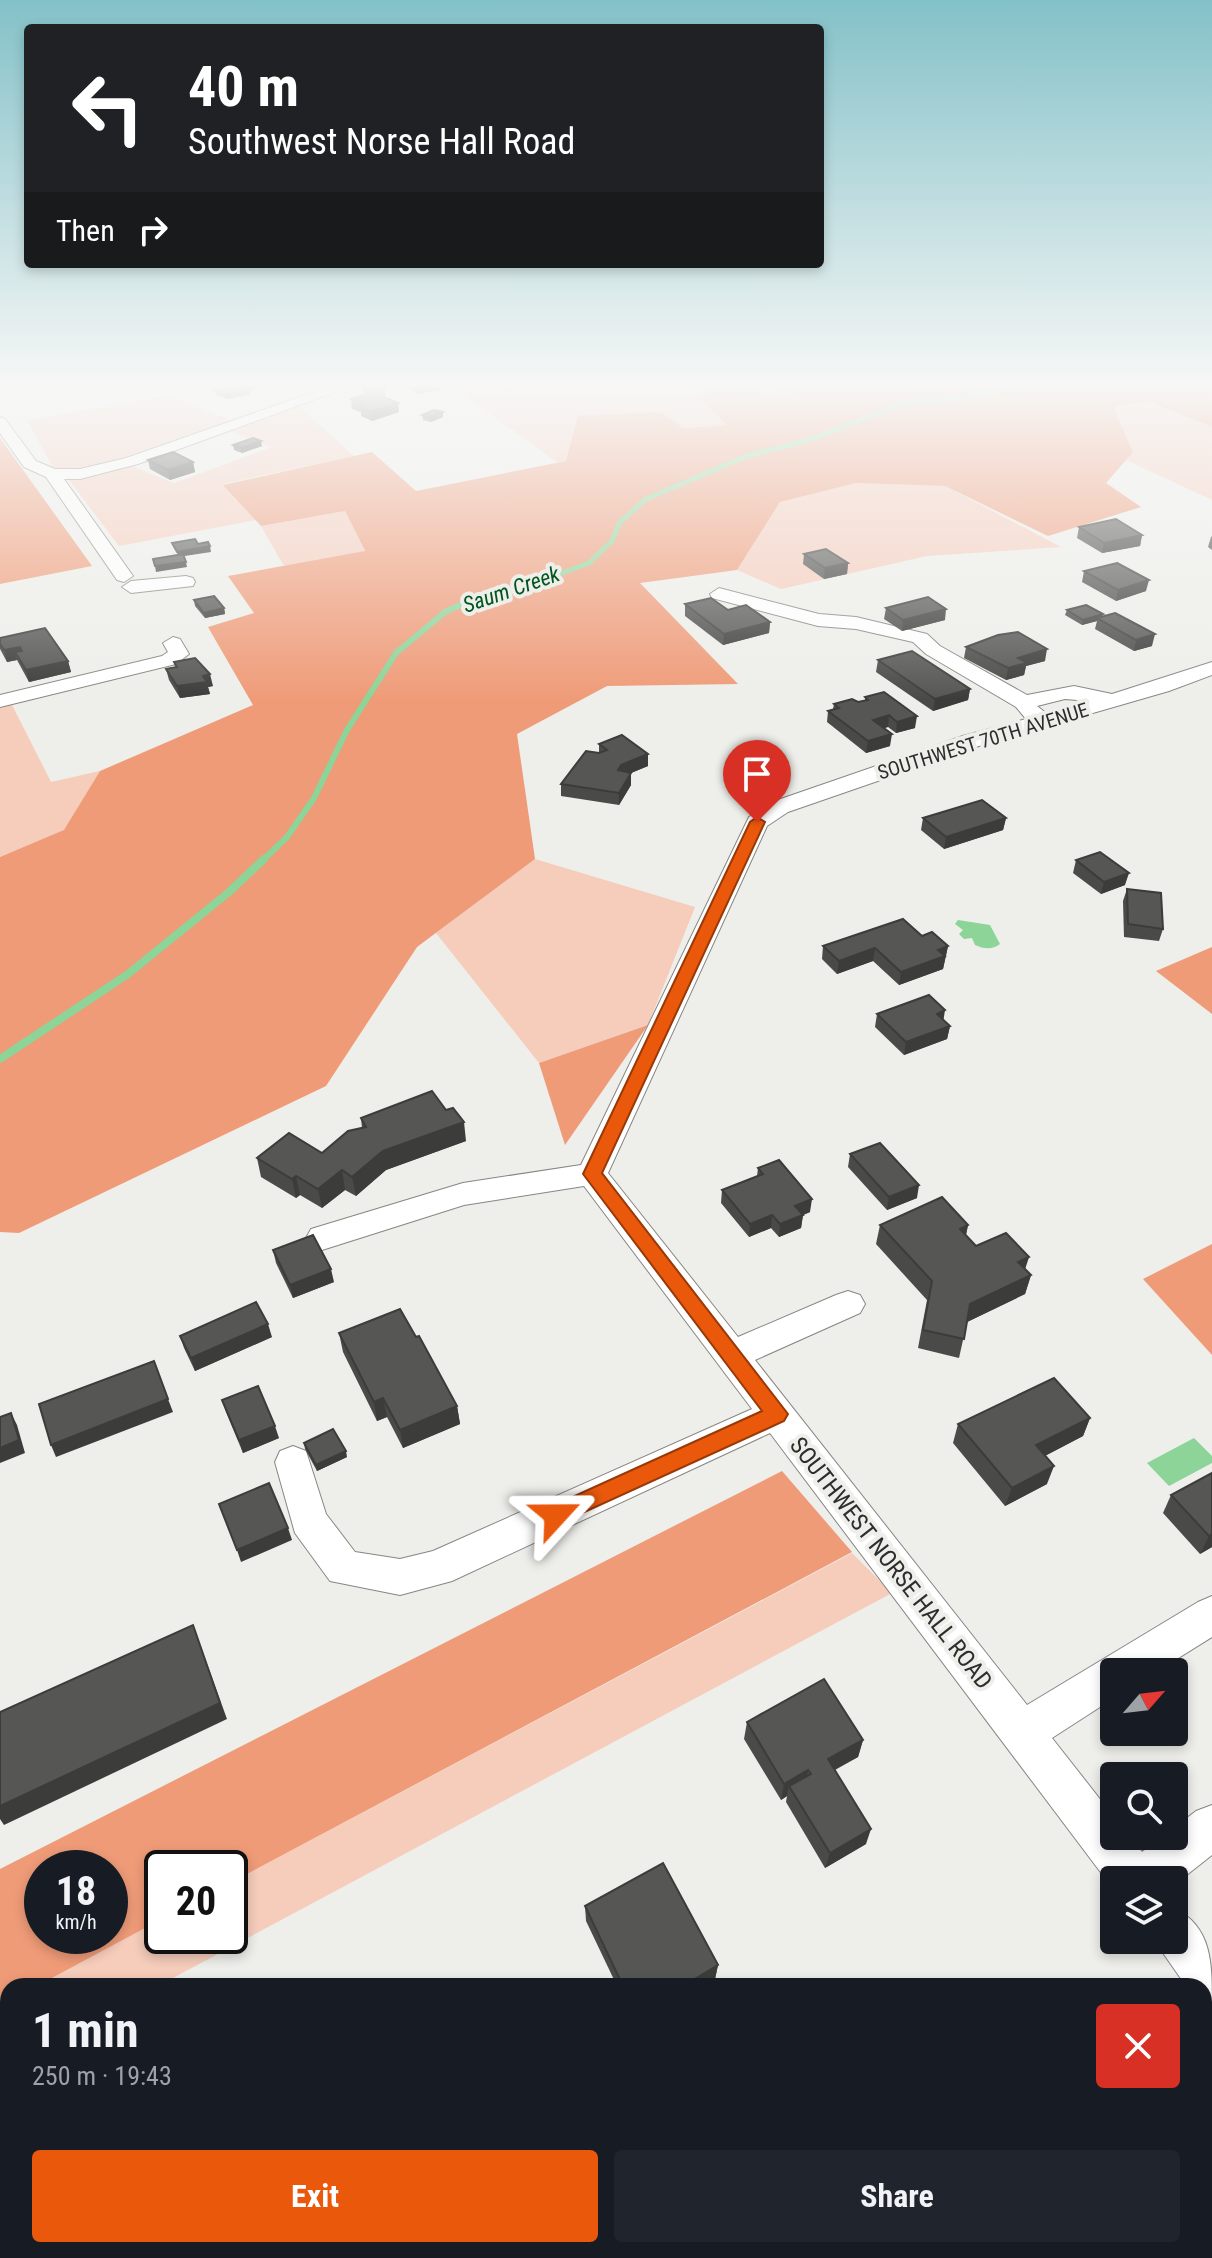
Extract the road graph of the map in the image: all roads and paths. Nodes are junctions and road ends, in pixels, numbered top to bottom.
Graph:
1 (61, 489) edge
2 (186, 582) dead end
3 (719, 594) dead end
4 (173, 643) dead end
5 (1212, 668) edge
6 (0, 701) edge
7 (1110, 701) junction
8 (1025, 703) junction
9 (1042, 720) junction
10 (592, 1174) junction
11 (322, 1238) dead end
12 (848, 1304) dead end
13 (732, 1355) junction
14 (777, 1414) junction
15 (293, 1462) dead end
16 (1212, 1615) edge
17 (1142, 1658) edge
18 (1100, 1684) edge
19 (1021, 1733) junction
20 (1212, 1827) edge
21 (1124, 1866) edge
22 (1161, 1866) edge
23 (1188, 1949) edge
24 (1210, 1978) edge

1 - 2 street
3 - 8 street
4 - 6 street
5 - 7 street, SOUTHWEST 70TH AVENUE
7 - 8 street
7 - 9 street, SOUTHWEST 70TH AVENUE
8 - 9 street
9 - 10 street, SOUTHWEST 70TH AVENUE
10 - 11 street
10 - 13 street, SOUTHWEST NORSE HALL ROAD
12 - 13 street
13 - 14 street, SOUTHWEST NORSE HALL ROAD
14 - 15 street
14 - 19 street, SOUTHWEST NORSE HALL ROAD
16 - 17 street
18 - 19 street
19 - 21 street, SOUTHWEST NORSE HALL ROAD
20 - 22 street
23 - 24 street

